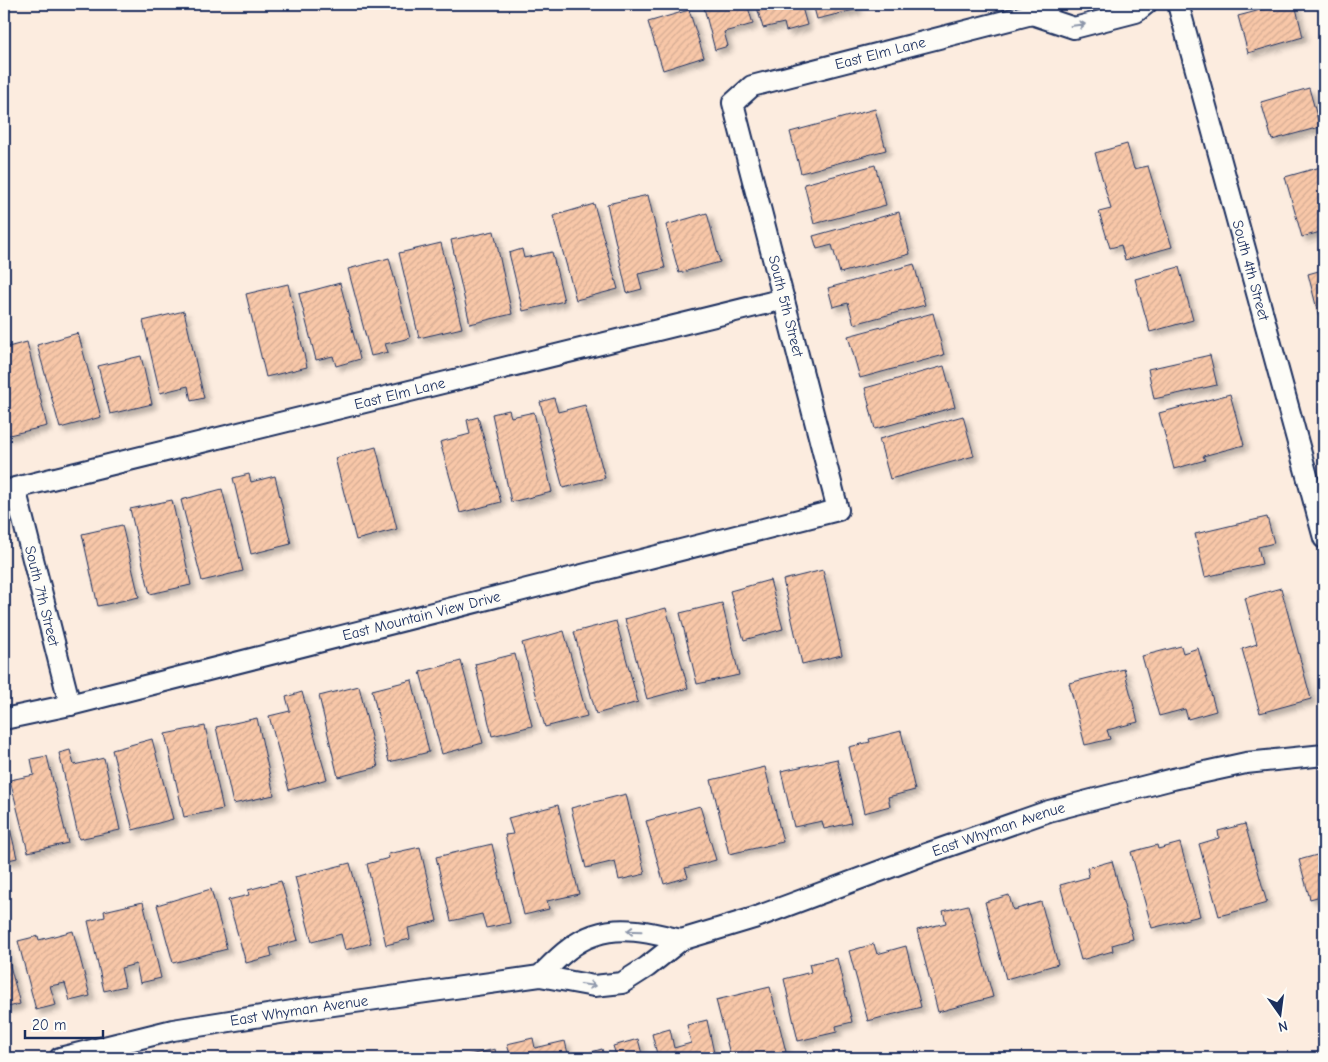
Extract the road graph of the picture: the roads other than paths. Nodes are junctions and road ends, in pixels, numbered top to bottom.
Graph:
1 (1051, 4) edge
2 (1146, 4) edge
3 (1178, 4) edge
4 (1032, 14) junction
5 (733, 103) joint
6 (784, 299) junction
7 (15, 488) joint
8 (838, 510) joint
9 (1324, 538) edge
10 (70, 705) junction
11 (4, 719) edge
12 (1324, 755) edge
13 (681, 940) junction
14 (540, 976) junction
15 (60, 1058) edge

1 - 4 street, East Elm Lane
4 -> 2 street
3 - 9 street, South 4th Street
4 - 5 street, East Elm Lane
5 - 6 street, South 5th Street
6 - 7 street, East Elm Lane
6 - 8 street, South 5th Street
7 - 10 street, South 7th Street
8 - 10 street, East Mountain View Drive
10 - 11 street, East Mountain View Drive
12 - 13 street, East Whyman Avenue
14 -> 13 street, East Whyman Avenue
13 -> 14 street
14 - 15 street, East Whyman Avenue

